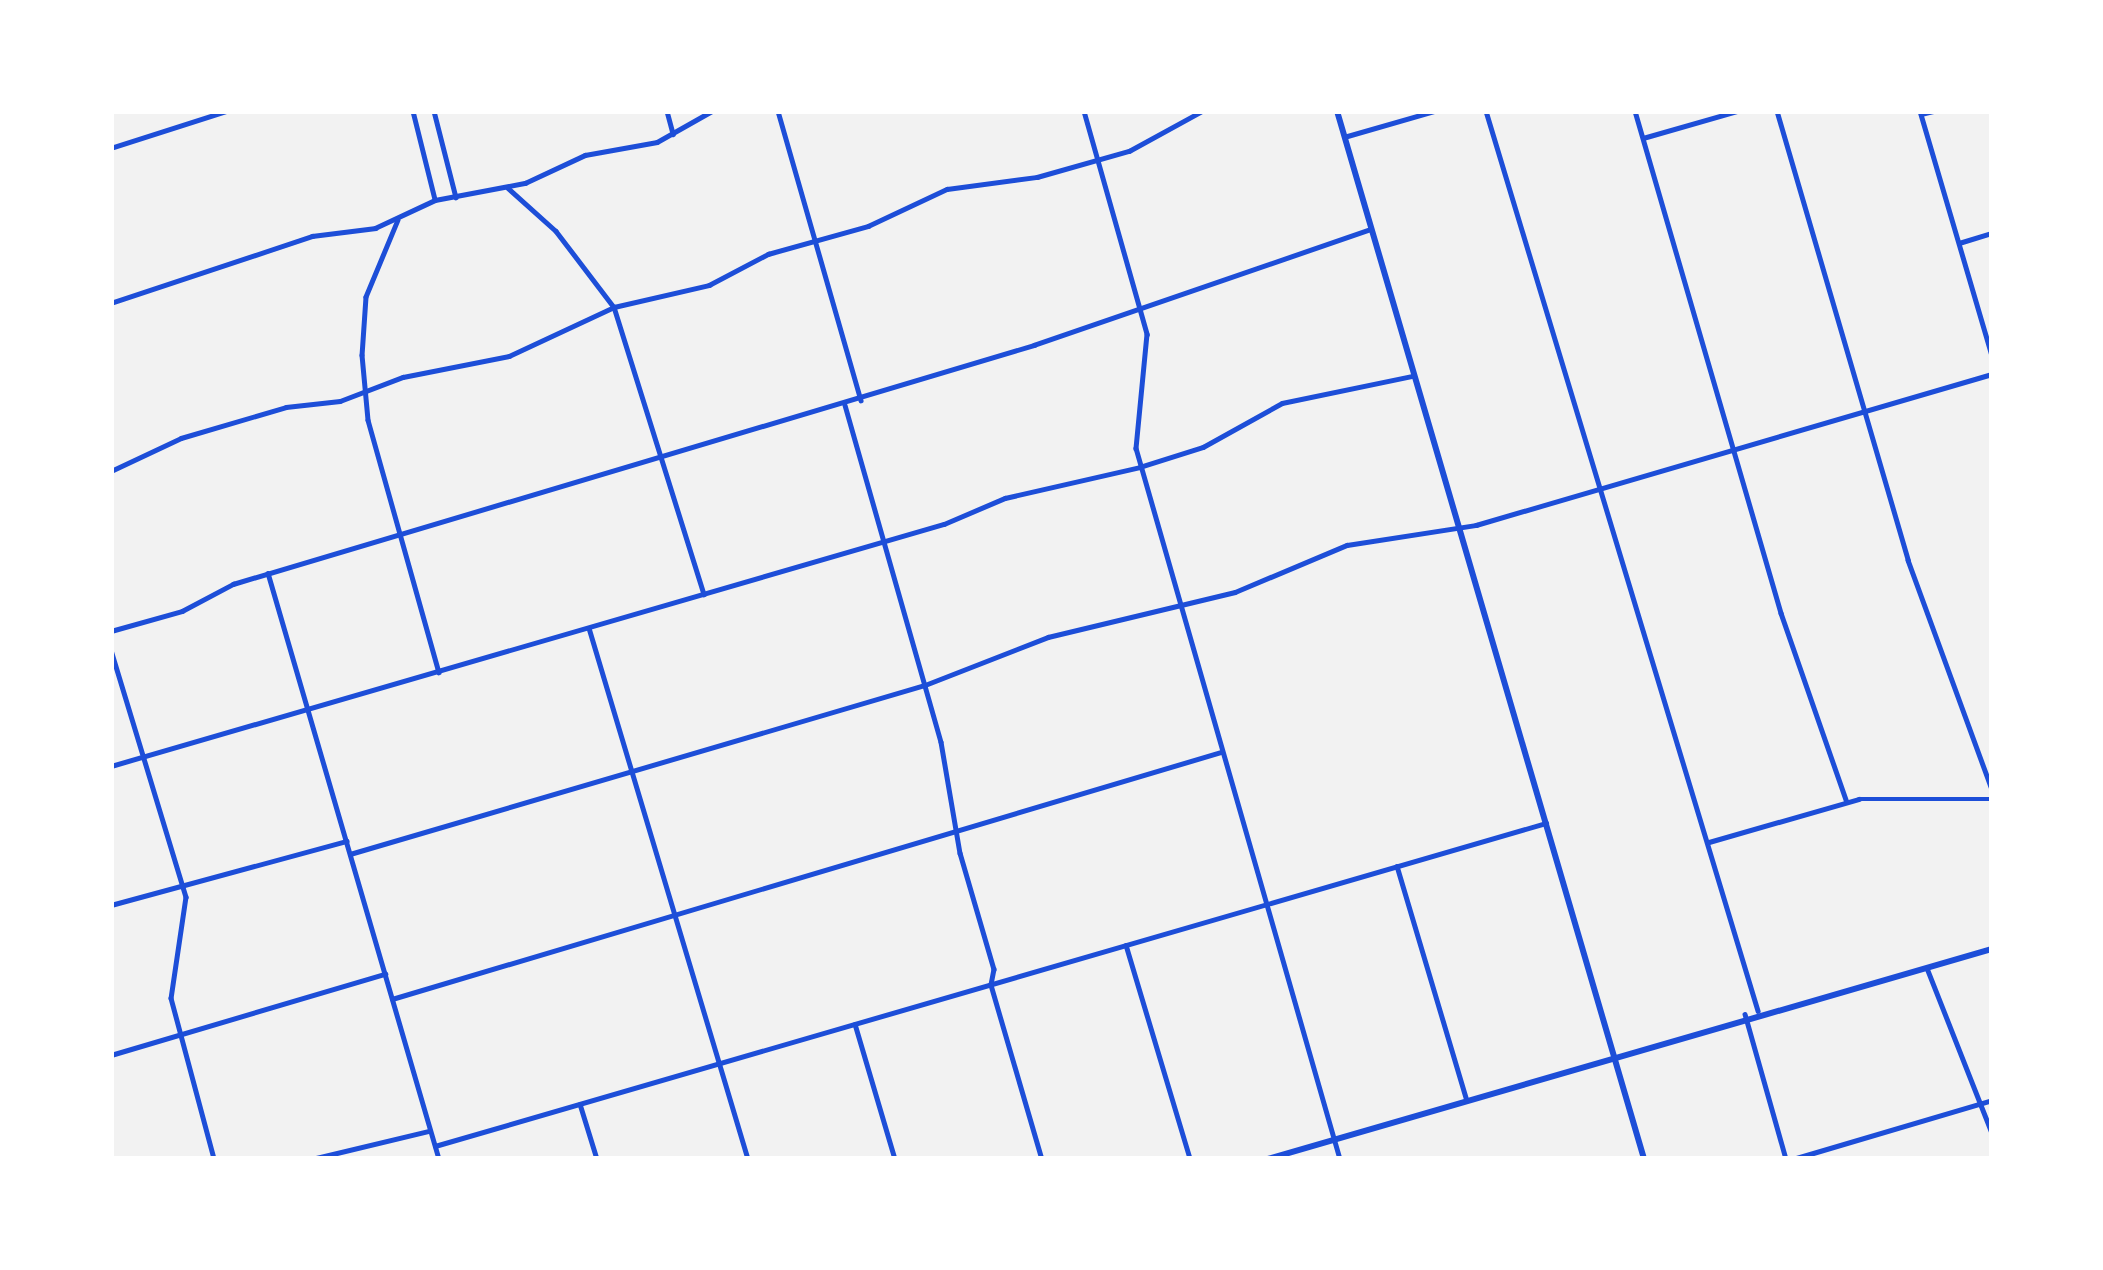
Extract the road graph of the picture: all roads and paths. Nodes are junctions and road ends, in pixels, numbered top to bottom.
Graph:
1 (226, 111) edge
2 (413, 111) edge
3 (434, 111) edge
4 (667, 111) edge
5 (712, 111) edge
6 (778, 111) edge
7 (1084, 111) edge
8 (1202, 111) edge
9 (1337, 111) edge
10 (1434, 111) edge
11 (1486, 111) edge
12 (1635, 111) edge
13 (1737, 111) edge
14 (1777, 111) edge
15 (1933, 111) edge
16 (1921, 113) edge
17 (440, 133) junction
18 (673, 134) junction
19 (1344, 136) junction
20 (420, 138) junction
21 (1643, 138) junction
22 (111, 148) edge
23 (1099, 160) junction
24 (508, 188) junction
25 (456, 197) junction
26 (435, 200) junction
27 (398, 220) junction
28 (1372, 229) junction
29 (1992, 232) edge
30 (815, 241) junction
31 (1959, 242) junction
32 (111, 303) edge
33 (1139, 304) junction
34 (614, 307) junction
35 (1992, 355) edge
36 (1992, 374) edge
37 (1414, 376) junction
38 (365, 392) junction
39 (861, 400) junction
40 (845, 404) junction
41 (1864, 412) junction
42 (1735, 450) junction
43 (664, 458) junction
44 (1141, 467) junction
45 (111, 471) edge
46 (1598, 490) junction
47 (1458, 522) junction
48 (401, 535) junction
49 (884, 542) junction
50 (268, 573) junction
51 (704, 594) junction
52 (1179, 608) junction
53 (589, 628) junction
54 (111, 631) edge
55 (111, 650) edge
56 (439, 672) junction
57 (925, 686) junction
58 (308, 710) junction
59 (1222, 752) junction
60 (143, 757) junction
61 (111, 766) edge
62 (632, 772) junction
63 (1992, 789) edge
64 (1992, 799) edge
65 (1847, 802) junction
66 (1546, 823) junction
67 (956, 834) junction
68 (346, 841) junction
69 (1709, 842) junction
70 (350, 854) junction
71 (1397, 866) junction
72 (182, 887) junction
73 (111, 905) edge
74 (1264, 905) junction
75 (675, 916) junction
76 (1126, 945) junction
77 (1992, 949) edge
78 (1927, 968) junction
79 (385, 974) junction
80 (991, 985) junction
81 (392, 999) junction
82 (1759, 1011) junction
83 (1745, 1015) junction
84 (855, 1024) junction
85 (178, 1035) junction
86 (1613, 1053) junction
87 (111, 1055) edge
88 (720, 1063) junction
89 (1466, 1098) junction
90 (1992, 1100) edge
91 (1981, 1103) junction
92 (580, 1104) junction
93 (431, 1131) junction
94 (1992, 1133) edge
95 (1334, 1139) junction
96 (435, 1146) junction
97 (214, 1159) edge
98 (312, 1159) edge
99 (439, 1159) edge
100 (597, 1159) edge
101 (748, 1159) edge
102 (896, 1159) edge
103 (1042, 1159) edge
104 (1190, 1159) edge
105 (1268, 1159) edge
106 (1340, 1159) edge
107 (1644, 1159) edge
108 (1789, 1159) edge

1 - 22 street
2 - 20 street
3 - 17 street
4 - 18 street
5 - 18 street
6 - 30 street
7 - 23 street
8 - 23 street
9 - 19 main road
10 - 19 street
11 - 46 street
12 - 21 street
13 - 21 street
14 - 41 street
15 - 16 street
16 - 31 street
17 - 20 street
17 - 25 street
18 - 24 street
19 - 28 main road
20 - 26 street
21 - 42 street
23 - 30 street
23 - 33 street
24 - 25 street
24 - 34 street
25 - 26 street
26 - 27 street
27 - 32 street
27 - 38 street
28 - 33 street
28 - 37 main road
29 - 31 street
30 - 34 street
30 - 39 street
31 - 35 street
33 - 39 street
33 - 44 street
34 - 38 street
34 - 43 street
36 - 41 street
37 - 44 street
37 - 47 main road
38 - 45 street
38 - 48 street
39 - 40 street
40 - 43 street
40 - 49 street
41 - 42 street
41 - 63 street
42 - 46 street
42 - 65 street
43 - 48 street
43 - 51 street
44 - 49 street
44 - 52 street
46 - 47 street
46 - 69 street
47 - 52 street
47 - 66 main road
48 - 50 street
48 - 56 street
49 - 51 street
49 - 57 street
50 - 54 street
50 - 58 street
51 - 53 street
52 - 57 street
52 - 59 street
53 - 56 street
53 - 62 street
55 - 60 street
56 - 58 street
57 - 62 street
57 - 67 street
58 - 60 street
58 - 68 street
59 - 67 street
59 - 74 street
60 - 61 street
60 - 72 street
62 - 70 street
62 - 75 street
64 - 65 street
65 - 69 street
66 - 71 street
66 - 86 main road
67 - 75 street
67 - 80 street
68 - 70 street
68 - 72 street
69 - 82 street
70 - 79 street
71 - 74 street
71 - 89 street
72 - 73 street
72 - 85 street
74 - 76 street
74 - 95 street
75 - 81 street
75 - 88 street
76 - 80 street
76 - 104 street
77 - 78 main road
78 - 82 main road
78 - 91 street
79 - 81 street
79 - 85 street
80 - 84 street
80 - 103 street
81 - 93 street
82 - 83 main road
83 - 86 main road
83 - 108 street
84 - 88 street
84 - 102 street
85 - 87 street
85 - 97 street
86 - 89 main road
86 - 107 main road
88 - 92 street
88 - 101 street
89 - 95 main road
90 - 91 street
91 - 94 street
91 - 108 street
92 - 96 street
92 - 100 street
93 - 96 street
93 - 98 street
95 - 105 main road
95 - 106 street
96 - 99 street

